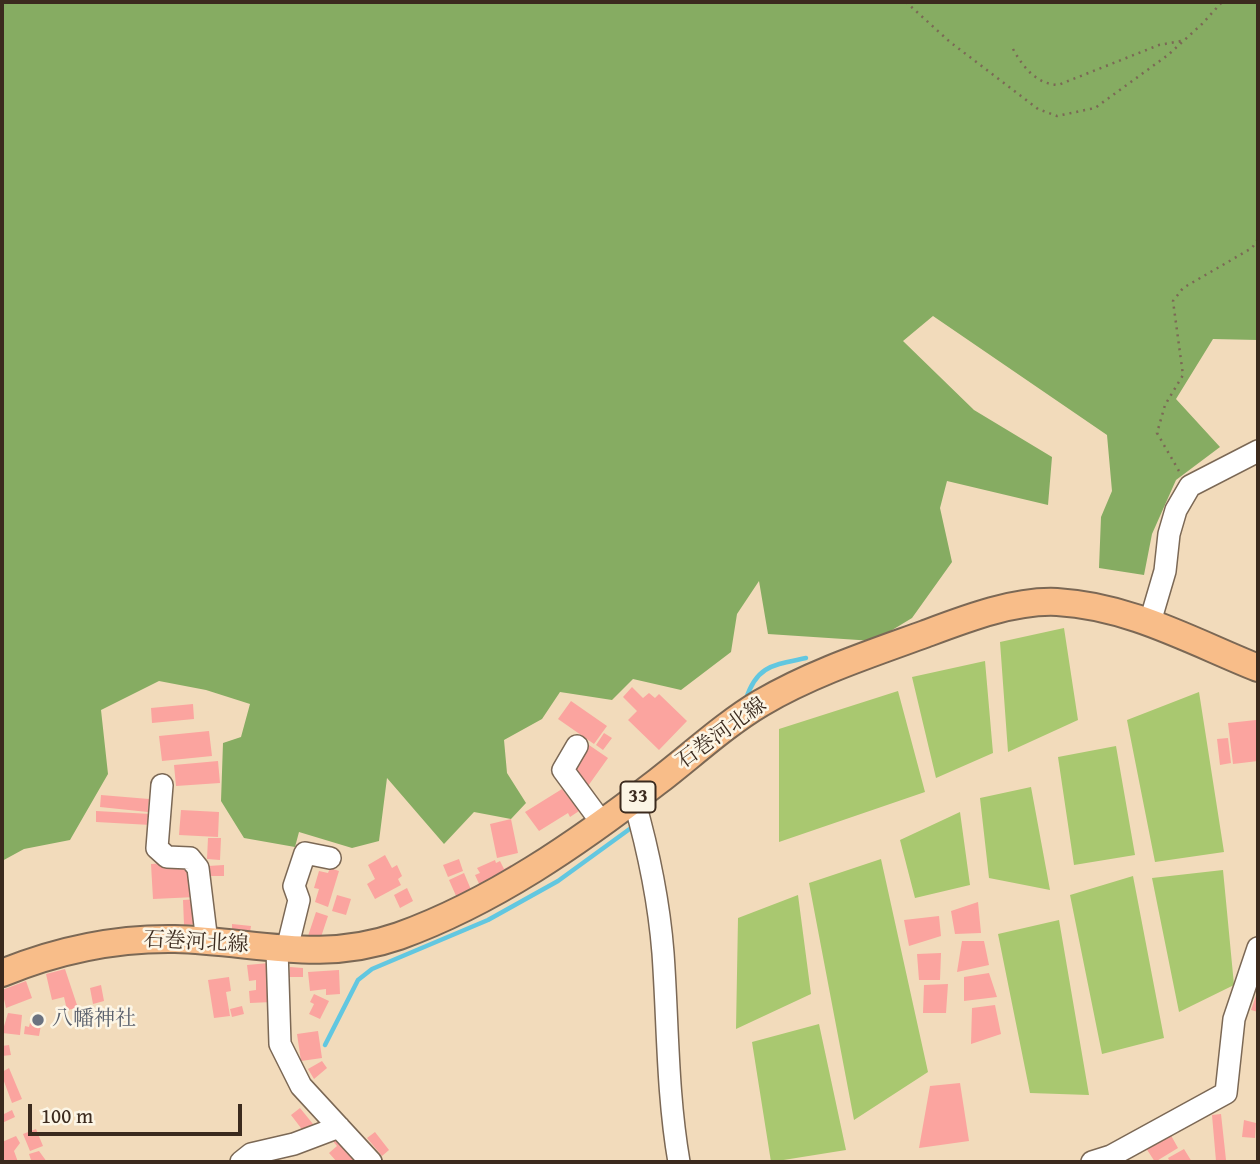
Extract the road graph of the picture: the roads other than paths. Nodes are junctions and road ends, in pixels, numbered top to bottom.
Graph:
1 (1258, 451) edge
2 (1150, 622) junction
3 (1258, 668) edge
4 (577, 746) dead end
5 (162, 785) dead end
6 (634, 800) junction
7 (602, 822) junction
8 (330, 858) dead end
9 (207, 942) junction
10 (1258, 947) edge
11 (282, 949) junction
12 (2, 973) edge
13 (339, 1127) junction
14 (241, 1162) edge
15 (371, 1162) edge
16 (679, 1162) edge
17 (1092, 1162) edge

1 - 2 street
2 - 3 main road, 石巻河北線 / 33
2 - 6 main road, 石巻河北線 / 33
4 - 7 street
5 - 9 street
6 - 7 main road, 石巻河北線 / 33
6 - 16 street
7 - 11 main road, 石巻河北線 / 33
8 - 11 street
9 - 11 main road, 石巻河北線 / 33
9 - 12 main road, 石巻河北線 / 33
10 - 17 street
11 - 13 street
13 - 14 street
13 - 15 street

